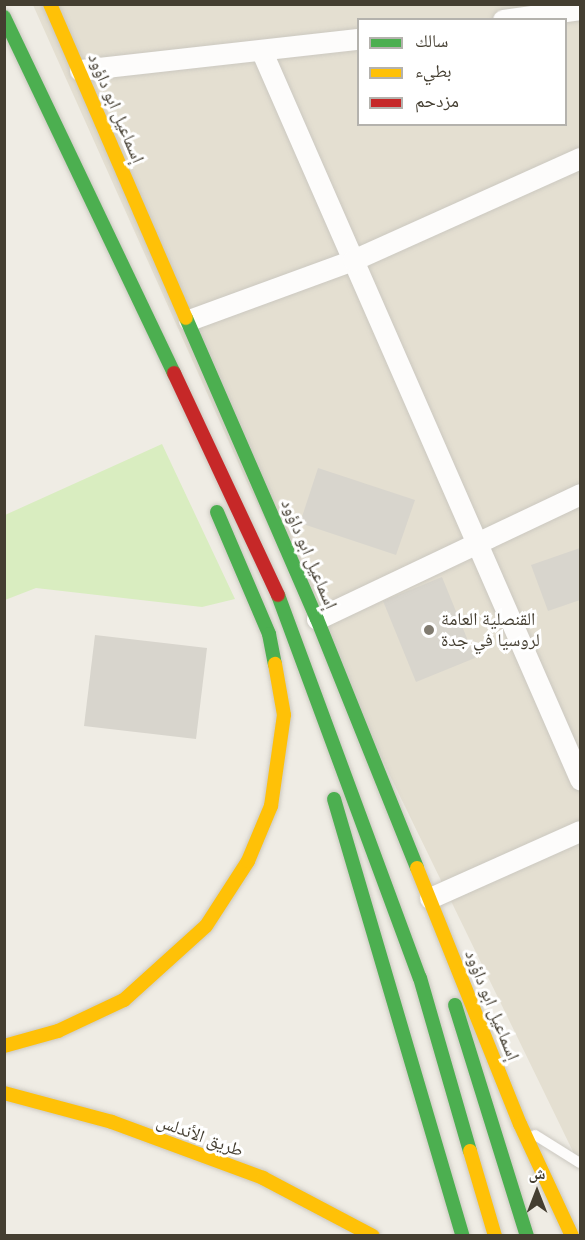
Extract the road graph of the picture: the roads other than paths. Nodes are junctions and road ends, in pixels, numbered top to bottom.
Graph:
1 (50, 4) edge
2 (580, 9) edge
3 (4, 17) edge
4 (517, 18) edge
5 (357, 39) edge
6 (10, 41) edge
7 (262, 52) junction
8 (80, 70) junction
9 (580, 158) edge
10 (353, 260) junction
11 (134, 286) junction
12 (189, 320) junction
13 (181, 426) dead end
14 (209, 492) dead end
15 (580, 494) edge
16 (476, 542) junction
17 (317, 619) junction
18 (268, 634) junction
19 (312, 731) dead end
20 (580, 778) edge
21 (330, 786) dead end
22 (580, 831) edge
23 (430, 897) junction
24 (4, 1046) edge
25 (4, 1093) edge
26 (520, 1124) junction
27 (580, 1163) edge
28 (373, 1236) edge
29 (463, 1236) edge
30 (495, 1236) edge
31 (527, 1236) edge
32 (572, 1236) edge

1 - 8 main road, إسماعيل ابو داؤود
2 - 4 street
3 - 6 main road
5 - 7 street
6 - 11 main road
7 - 8 street
7 - 10 street
8 - 12 main road, إسماعيل ابو داؤود
9 - 10 street
10 - 12 street
10 - 16 street
11 - 13 main road
11 - 30 main road
12 - 17 main road, إسماعيل ابو داؤود
14 - 18 main road
15 - 16 street
16 - 17 street
16 - 20 street
17 - 23 main road, إسماعيل ابو داؤود
18 - 19 main road
18 - 24 main road
21 - 29 main road
22 - 23 street
23 - 26 main road, إسماعيل ابو داؤود
23 - 31 main road
25 - 28 main road, طريق الأندلس
26 - 27 lane
26 - 32 main road, إسماعيل ابو داؤود

